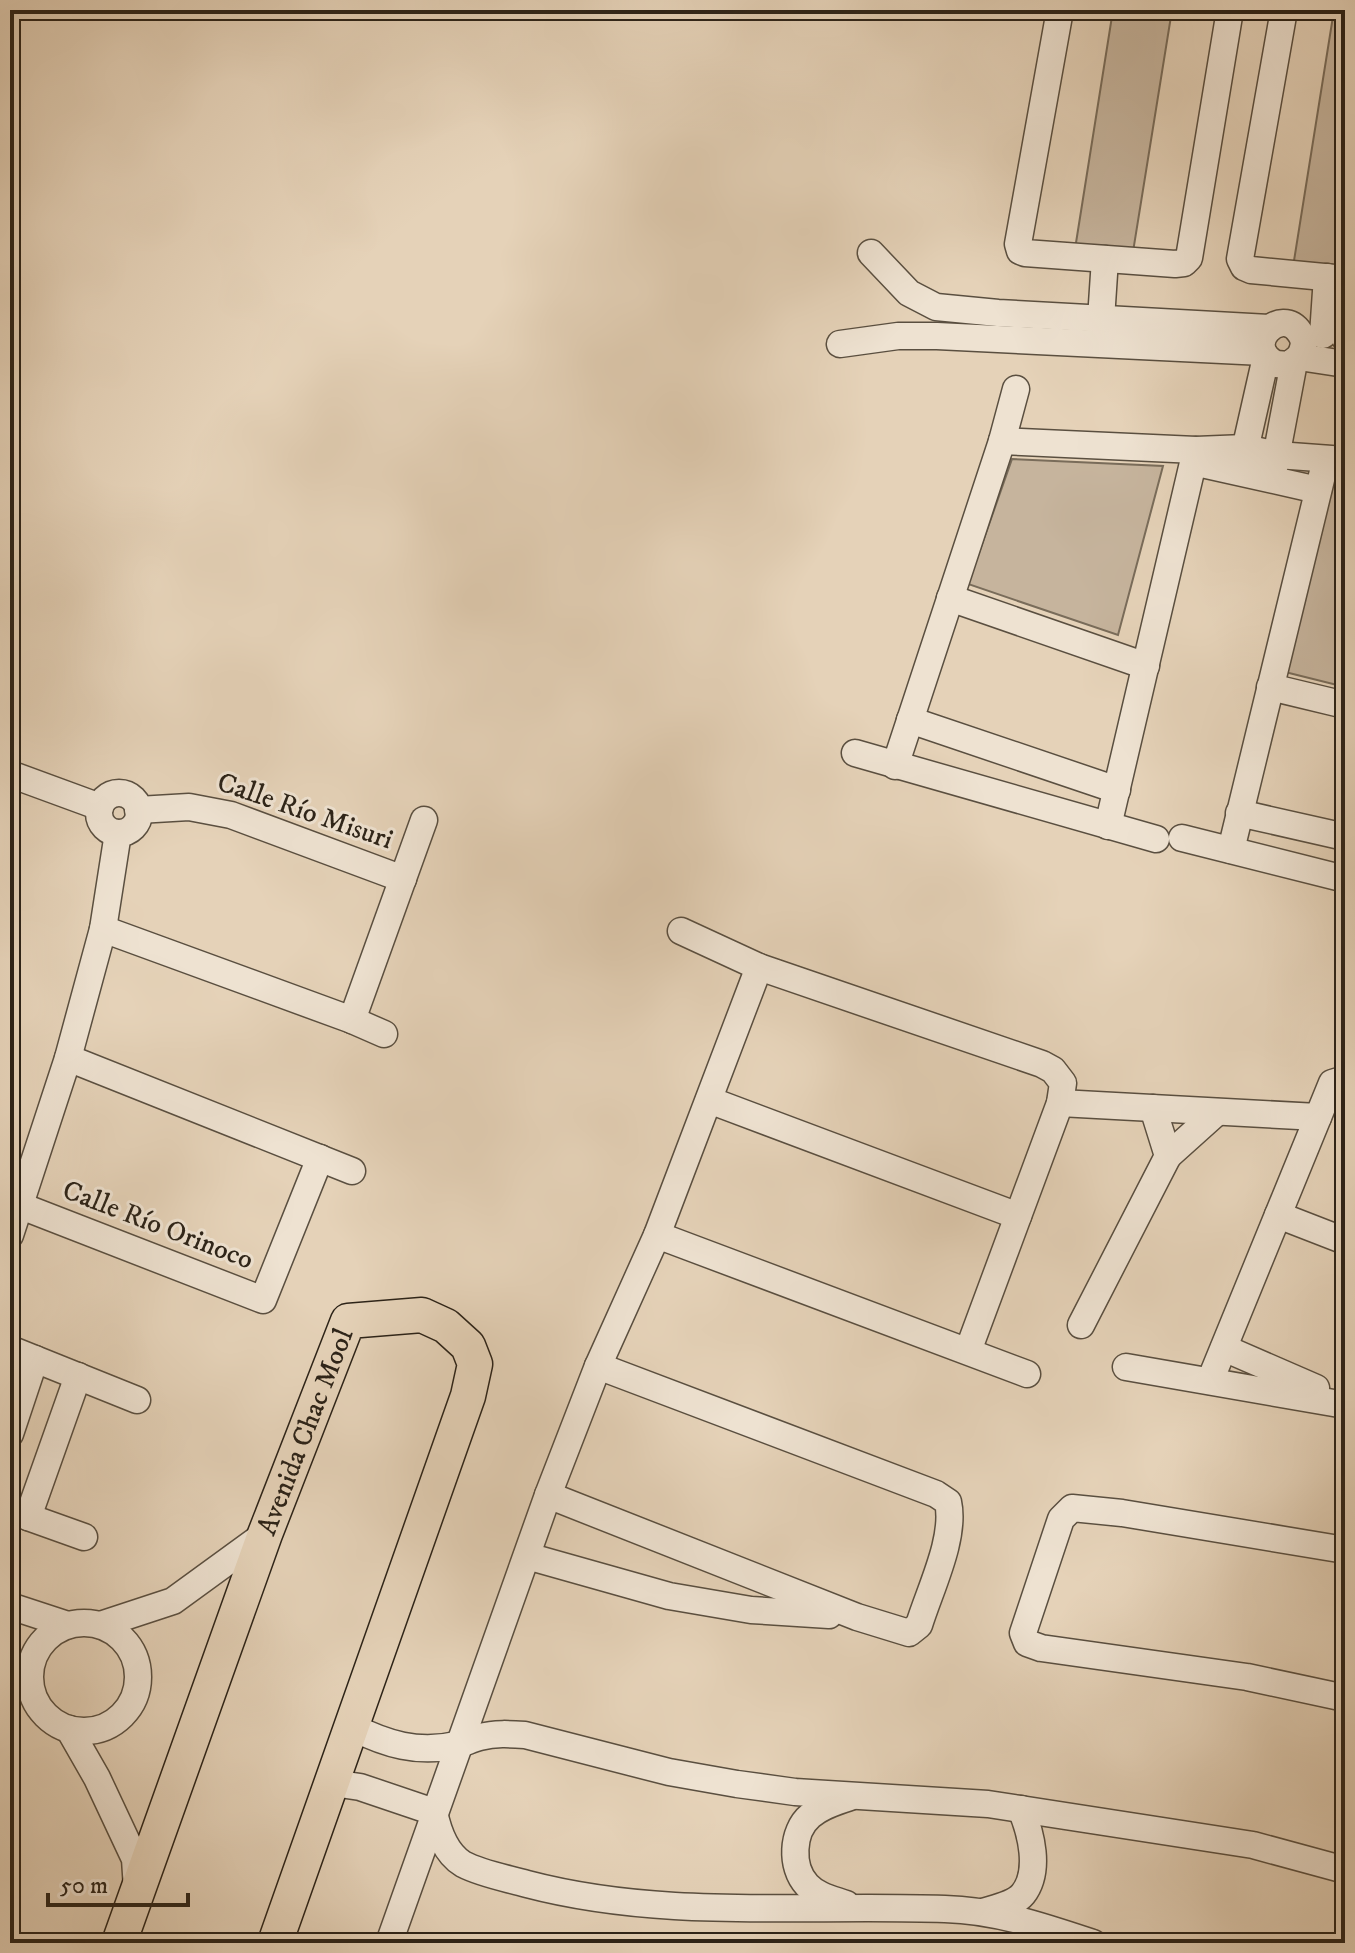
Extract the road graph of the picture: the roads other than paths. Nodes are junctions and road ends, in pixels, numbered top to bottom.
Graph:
1 (1060, 10) edge
2 (1230, 10) edge
3 (1284, 10) edge
4 (871, 253) dead end
5 (1097, 258) junction
6 (1336, 278) edge
7 (909, 293) junction
8 (998, 313) junction
9 (1092, 318) junction
10 (901, 336) junction
11 (993, 340) junction
12 (1322, 342) edge
13 (840, 344) dead end
14 (1266, 346) junction
15 (1345, 364) edge
16 (1016, 389) dead end
17 (1002, 441) junction
18 (1195, 456) junction
19 (1242, 460) junction
20 (1336, 460) edge
21 (1274, 468) junction
22 (1318, 490) junction
23 (950, 598) junction
24 (1146, 666) junction
25 (1270, 687) junction
26 (1345, 705) edge
27 (910, 720) junction
28 (855, 753) dead end
29 (10, 766) edge
30 (895, 766) junction
31 (10, 774) edge
32 (1117, 790) junction
33 (100, 807) junction
34 (138, 810) junction
35 (1239, 813) junction
36 (424, 820) dead end
37 (1108, 826) junction
38 (118, 833) junction
39 (1345, 837) edge
40 (1231, 850) junction
41 (403, 879) junction
42 (1345, 879) edge
43 (103, 929) junction
44 (681, 931) dead end
45 (759, 967) junction
46 (352, 1020) junction
47 (384, 1034) dead end
48 (68, 1058) junction
49 (1345, 1079) edge
50 (709, 1100) junction
51 (1060, 1103) junction
52 (1153, 1108) junction
53 (1217, 1112) junction
54 (1318, 1117) junction
55 (1168, 1156) junction
56 (320, 1158) junction
57 (352, 1171) dead end
58 (21, 1206) junction
59 (1278, 1215) junction
60 (1018, 1216) junction
61 (10, 1235) edge
62 (657, 1235) junction
63 (1345, 1241) edge
64 (1081, 1325) dead end
65 (1224, 1348) junction
66 (10, 1349) edge
67 (968, 1351) junction
68 (35, 1359) junction
69 (598, 1366) junction
70 (1126, 1367) dead end
71 (1027, 1374) dead end
72 (78, 1376) junction
73 (1210, 1381) junction
74 (137, 1400) dead end
75 (1345, 1403) edge
76 (10, 1434) edge
77 (548, 1495) junction
78 (19, 1513) edge
79 (265, 1534) junction
80 (84, 1537) dead end
81 (1345, 1550) edge
82 (527, 1556) junction
83 (10, 1606) edge
84 (857, 1617) junction
85 (68, 1625) junction
86 (100, 1625) junction
87 (21, 1686) edge
88 (1345, 1698) edge
89 (352, 1727) junction
90 (69, 1729) junction
91 (460, 1744) junction
92 (333, 1783) junction
93 (857, 1795) junction
94 (1021, 1809) junction
95 (434, 1812) junction
96 (1345, 1870) edge
97 (137, 1893) junction
98 (861, 1909) junction
99 (979, 1913) junction
100 (119, 1943) edge
101 (275, 1943) edge
102 (389, 1943) edge
103 (1093, 1943) edge

1 - 5 street
2 - 5 street
3 - 6 street
4 - 7 street
5 - 9 street
6 - 12 street
7 - 8 street
7 - 10 street
8 - 9 street
8 - 11 street
9 - 14 street
10 - 11 street
10 - 13 street
11 - 14 street
12 - 14 street
12 - 14 street
12 - 15 street
12 - 21 street
14 - 19 street
16 - 17 street
17 - 18 street
17 - 23 street
18 - 19 street
18 - 24 street
19 - 21 street
20 - 21 street
20 - 22 street
21 - 22 street
22 - 25 street
23 - 24 street
23 - 27 street
24 - 32 street
25 - 26 street
25 - 35 street
27 - 30 street
27 - 32 street
28 - 30 street
29 - 31 street
30 - 37 street
31 - 33 street
32 - 37 street
33 - 34 street
33 - 38 street
34 - 38 street
34 - 41 street, Calle Río Misuri
35 - 39 street
35 - 40 street
36 - 41 street, Calle Río Misuri
37 - 40 street
38 - 43 street
40 - 42 street
41 - 46 street, Calle Río Misuri
43 - 46 street
43 - 48 street
44 - 45 street
45 - 50 street
45 - 51 street
46 - 47 street
48 - 56 street
48 - 58 street
49 - 54 street
50 - 60 street
50 - 62 street
51 - 52 street
51 - 60 street
52 - 53 street
52 - 55 street
53 - 54 street
53 - 55 street
54 - 59 street
55 - 64 street
56 - 57 street
56 - 58 street, Calle Río Orinoco
58 - 61 street
59 - 63 street
59 - 65 street
60 - 67 street
62 - 67 street
62 - 69 street
65 - 73 street
65 - 75 street
66 - 68 street
67 - 71 street
68 - 72 street
68 - 76 street
69 - 77 street
69 - 84 street
70 - 73 street
72 - 74 street
72 - 78 street
73 - 75 street
77 - 82 street
77 - 84 street
78 - 80 street
79 - 86 street
79 - 89 main road, Avenida Chac Mool
79 - 97 main road, Avenida Chac Mool
81 - 88 street
82 - 84 street
82 - 91 street
83 - 85 street
85 - 86 street
85 - 87 street
86 - 90 street
87 - 90 street
89 - 91 street
89 - 92 main road, Avenida Chac Mool
90 - 97 street
91 - 93 street
91 - 95 street
92 - 95 street
92 - 101 main road, Avenida Chac Mool
93 - 94 street
93 - 98 street
94 - 96 street
94 - 99 street
95 - 98 street
95 - 102 street
97 - 100 main road, Avenida Chac Mool
98 - 99 street
99 - 103 street

